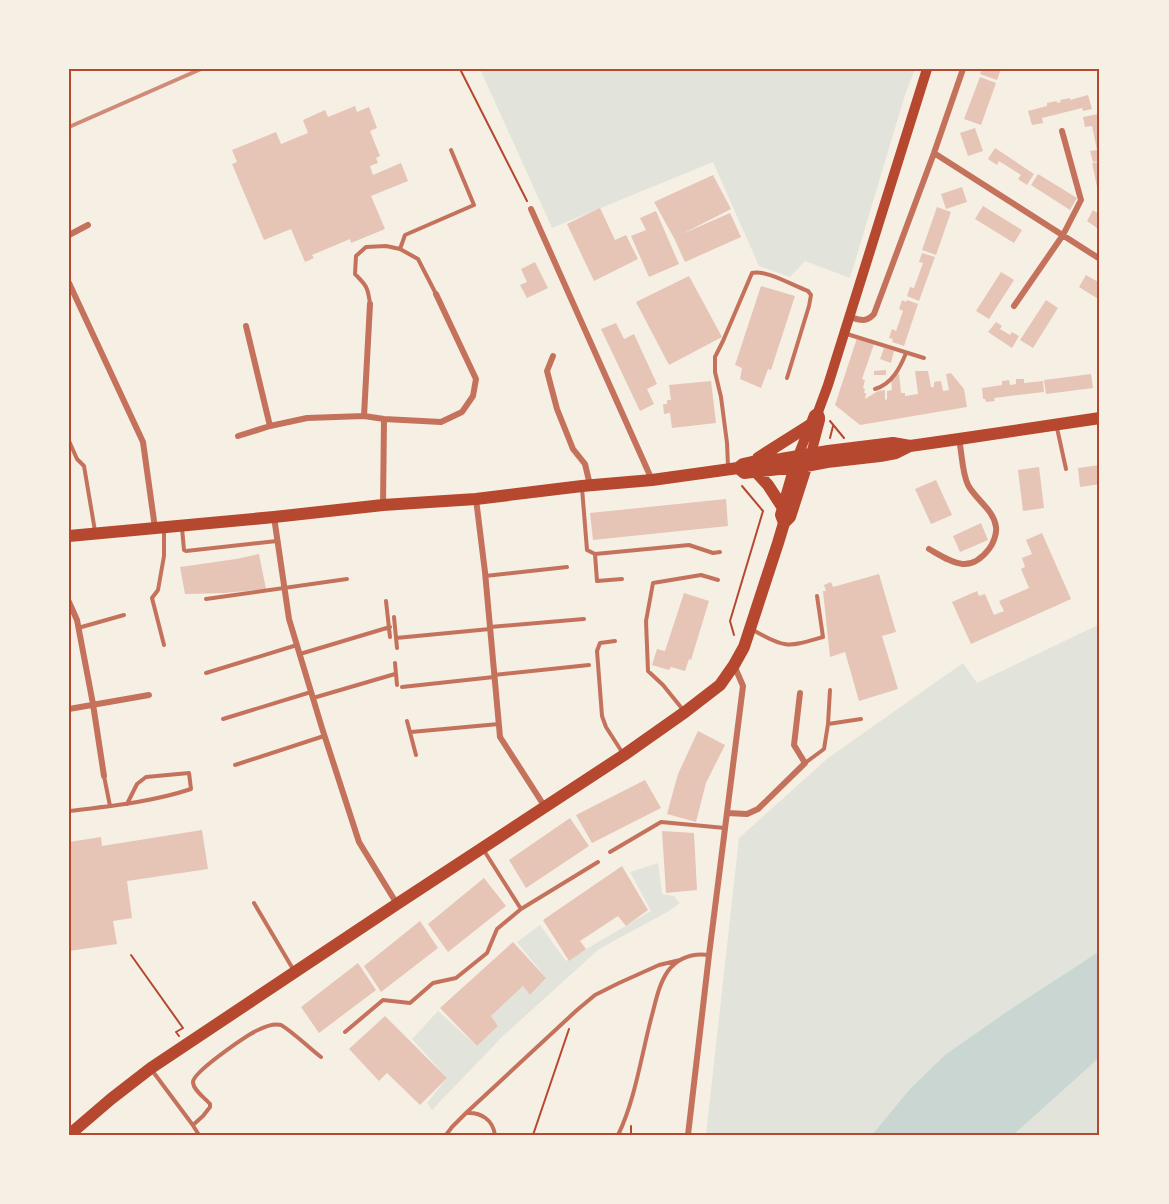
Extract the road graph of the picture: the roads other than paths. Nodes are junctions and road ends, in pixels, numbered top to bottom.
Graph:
1 (927, 69) edge
2 (963, 69) edge
3 (1062, 131) dead end
4 (450, 150) dead end
5 (934, 153) junction
6 (531, 209) road end
7 (88, 225) dead end
8 (69, 235) edge
9 (1063, 235) junction
10 (400, 249) junction
11 (1100, 259) edge
12 (69, 283) edge
13 (436, 294) joint
14 (370, 304) joint
15 (1014, 306) dead end
16 (848, 317) junction
17 (246, 326) dead end
18 (843, 332) junction
19 (906, 352) junction
20 (553, 356) dead end
21 (924, 358) dead end
22 (787, 378) dead end
23 (875, 389) dead end
24 (818, 412) junction
25 (364, 416) junction
26 (1100, 418) edge
27 (384, 419) junction
28 (1056, 424) junction
29 (810, 425) junction
30 (270, 426) junction
31 (238, 436) dead end
32 (959, 439) junction
33 (69, 441) edge
34 (803, 461) junction
35 (754, 467) junction
36 (733, 469) junction
37 (1066, 469) dead end
38 (652, 480) junction
39 (586, 486) junction
40 (476, 499) junction
41 (383, 505) junction
42 (783, 508) junction
43 (274, 517) junction
44 (784, 523) junction
45 (181, 526) junction
46 (160, 527) junction
47 (95, 534) junction
48 (69, 536) edge
49 (277, 541) junction
50 (929, 549) dead end
51 (720, 552) dead end
52 (595, 554) junction
53 (567, 567) dead end
54 (485, 576) junction
55 (347, 579) dead end
56 (622, 579) dead end
57 (718, 580) dead end
58 (284, 588) junction
59 (817, 596) dead end
60 (206, 599) dead end
61 (386, 601) dead end
62 (69, 602) edge
63 (71, 613) edge
64 (124, 615) dead end
65 (394, 616) dead end
66 (584, 619) dead end
67 (390, 627) junction
68 (78, 628) junction
69 (490, 628) junction
70 (750, 628) junction
71 (390, 637) dead end
72 (396, 638) junction
73 (615, 641) dead end
74 (164, 645) dead end
75 (297, 645) junction
76 (397, 648) dead end
77 (300, 654) junction
78 (394, 663) dead end
79 (589, 665) dead end
80 (734, 665) junction
81 (206, 673) dead end
82 (395, 674) junction
83 (494, 676) junction
84 (397, 685) dead end
85 (402, 687) dead end
86 (830, 690) dead end
87 (800, 693) dead end
88 (149, 694) dead end
89 (312, 695) junction
90 (93, 704) junction
91 (69, 709) edge
92 (685, 712) junction
93 (223, 719) dead end
94 (861, 719) dead end
95 (407, 721) dead end
96 (498, 724) junction
97 (828, 724) junction
98 (411, 732) junction
99 (325, 736) junction
100 (416, 755) dead end
101 (624, 755) junction
102 (805, 763) junction
103 (235, 765) dead end
104 (104, 776) joint
105 (127, 804) junction
106 (110, 806) junction
107 (545, 807) junction
108 (69, 811) edge
109 (727, 813) junction
110 (725, 828) junction
111 (482, 848) junction
112 (610, 852) dead end
113 (598, 862) dead end
114 (254, 903) dead end
115 (397, 904) junction
116 (521, 909) junction
117 (709, 955) junction
118 (680, 960) junction
119 (294, 972) junction
120 (345, 1032) dead end
121 (321, 1057) dead end
122 (151, 1068) junction
123 (466, 1113) junction
124 (193, 1125) junction
125 (69, 1135) edge
126 (199, 1135) edge
127 (446, 1135) edge
128 (495, 1135) edge
129 (618, 1135) edge
130 (688, 1135) edge

1 - 16 main road
2 - 5 street
3 - 9 street
4 - 10 lane
5 - 9 street
5 - 16 street
6 - 38 street
7 - 8 street
9 - 11 street
9 - 15 street
10 - 13 lane
10 - 14 lane
12 - 46 street
13 - 27 street
14 - 25 street
16 - 18 main road
17 - 30 street
18 - 19 lane
18 - 24 main road
19 - 21 lane
19 - 23 lane
20 - 39 street
22 - 36 lane
24 - 29 main road
24 - 34 main road
25 - 27 street
25 - 30 street
26 - 28 main road
27 - 41 street
28 - 32 main road
28 - 37 lane
29 - 34 main road
29 - 35 main road
30 - 31 street
32 - 34 main road
32 - 50 street
33 - 47 lane
34 - 35 main road
34 - 42 main road
34 - 44 main road
35 - 36 main road
35 - 42 main road
36 - 38 main road
38 - 39 main road
39 - 40 main road
39 - 52 lane
40 - 41 main road
40 - 54 street
41 - 43 main road
42 - 44 main road
43 - 45 main road
43 - 49 street
44 - 70 main road
45 - 46 main road
45 - 49 lane
46 - 47 main road
46 - 74 lane
47 - 48 main road
49 - 58 street
51 - 52 lane
52 - 56 lane
53 - 54 lane
54 - 69 street
55 - 58 lane
57 - 92 lane
58 - 60 lane
58 - 75 street
59 - 70 lane
61 - 67 lane
62 - 63 street
63 - 68 street
64 - 68 lane
65 - 72 lane
66 - 69 lane
67 - 71 lane
67 - 77 lane
68 - 90 street
69 - 72 lane
69 - 83 street
70 - 80 main road
72 - 76 lane
73 - 101 lane
75 - 77 street
75 - 81 lane
77 - 89 street
78 - 82 lane
79 - 83 lane
80 - 92 main road
80 - 109 street
82 - 84 lane
82 - 89 lane
83 - 85 lane
83 - 96 street
86 - 97 lane
87 - 102 street
88 - 90 street
89 - 93 lane
89 - 99 street
90 - 91 street
90 - 104 street
92 - 101 main road
94 - 97 lane
95 - 98 lane
96 - 98 lane
96 - 107 street
97 - 102 lane
98 - 100 lane
99 - 103 lane
99 - 115 street
101 - 107 main road
102 - 109 street
104 - 106 lane
105 - 105 lane
105 - 106 lane
106 - 108 lane
107 - 111 main road
109 - 110 street
110 - 112 lane
110 - 117 street
111 - 115 main road
111 - 116 lane
113 - 116 lane
114 - 119 lane
115 - 119 main road
116 - 120 lane
117 - 118 lane
117 - 130 street
118 - 123 lane
118 - 129 lane
119 - 122 main road
121 - 124 lane
122 - 124 lane
122 - 125 main road
123 - 127 lane
123 - 128 lane
124 - 126 lane

